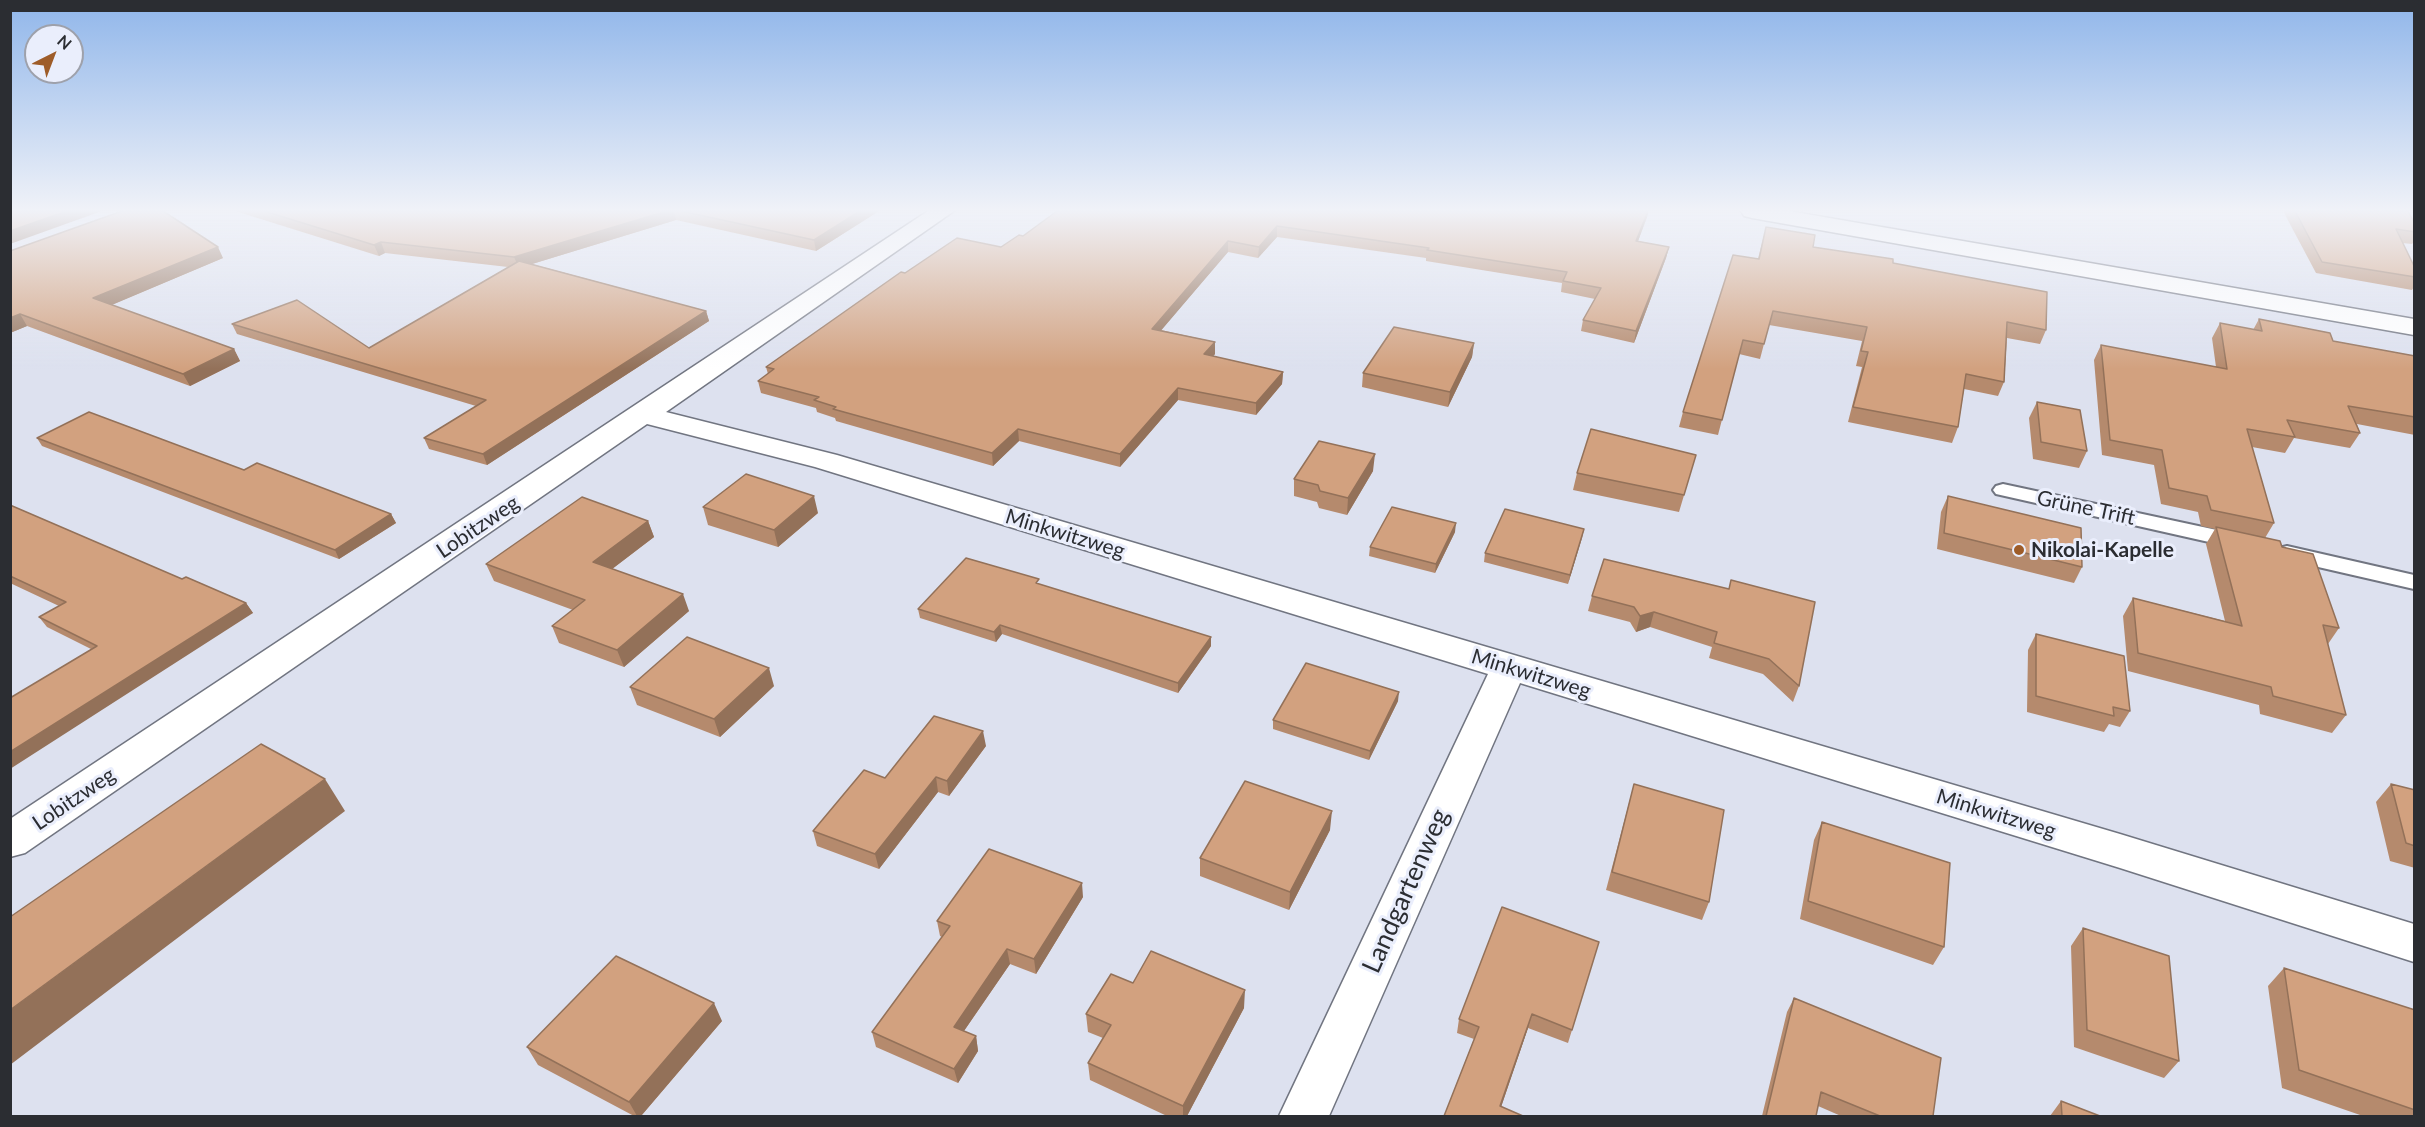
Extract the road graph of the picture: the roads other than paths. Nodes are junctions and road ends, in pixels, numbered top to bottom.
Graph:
1 (866, 264) edge
2 (2053, 264) edge
3 (2415, 327) edge
4 (644, 415) junction
5 (2003, 490) dead end
6 (2415, 582) edge
7 (1509, 667) junction
8 (10, 841) edge
9 (2415, 943) edge
10 (1304, 1116) edge

1 - 4 street, Lobitzweg
2 - 3 street
4 - 7 street, Minkwitzweg
4 - 8 street, Lobitzweg
5 - 6 lane, Grüne Trift
7 - 9 street, Minkwitzweg
7 - 10 street, Landgartenweg

